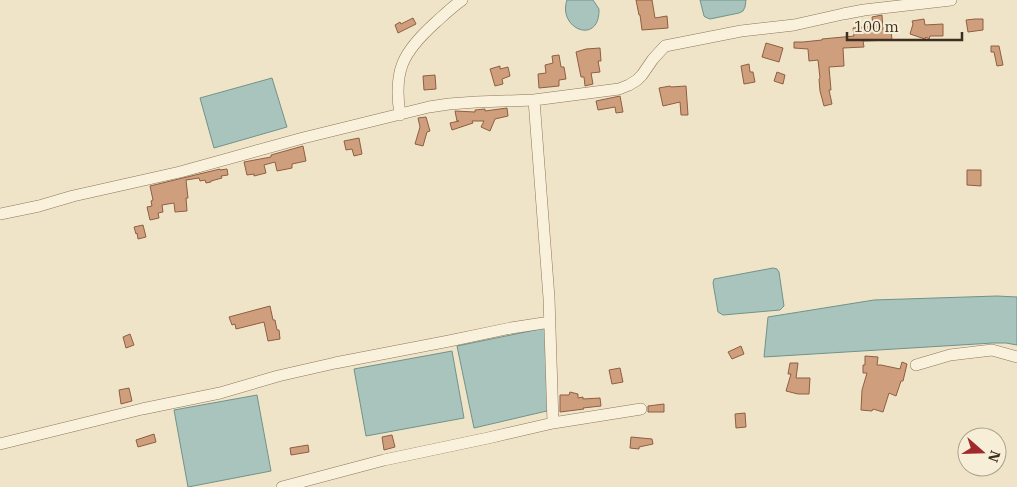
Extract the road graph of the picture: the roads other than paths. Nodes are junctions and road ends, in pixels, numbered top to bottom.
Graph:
1 (462, 0) edge
2 (951, 0) edge
3 (534, 100) junction
4 (400, 114) junction
5 (0, 214) edge
6 (550, 322) junction
7 (1017, 357) edge
8 (916, 365) dead end
9 (641, 409) dead end
10 (553, 422) junction
11 (0, 444) edge
12 (328, 475) junction
13 (282, 487) edge
14 (331, 487) edge

1 - 4 street
2 - 3 street
3 - 4 street
3 - 6 street
4 - 5 street
6 - 10 street
6 - 11 street
7 - 8 street
9 - 10 street
10 - 12 street
12 - 13 street
12 - 14 street

